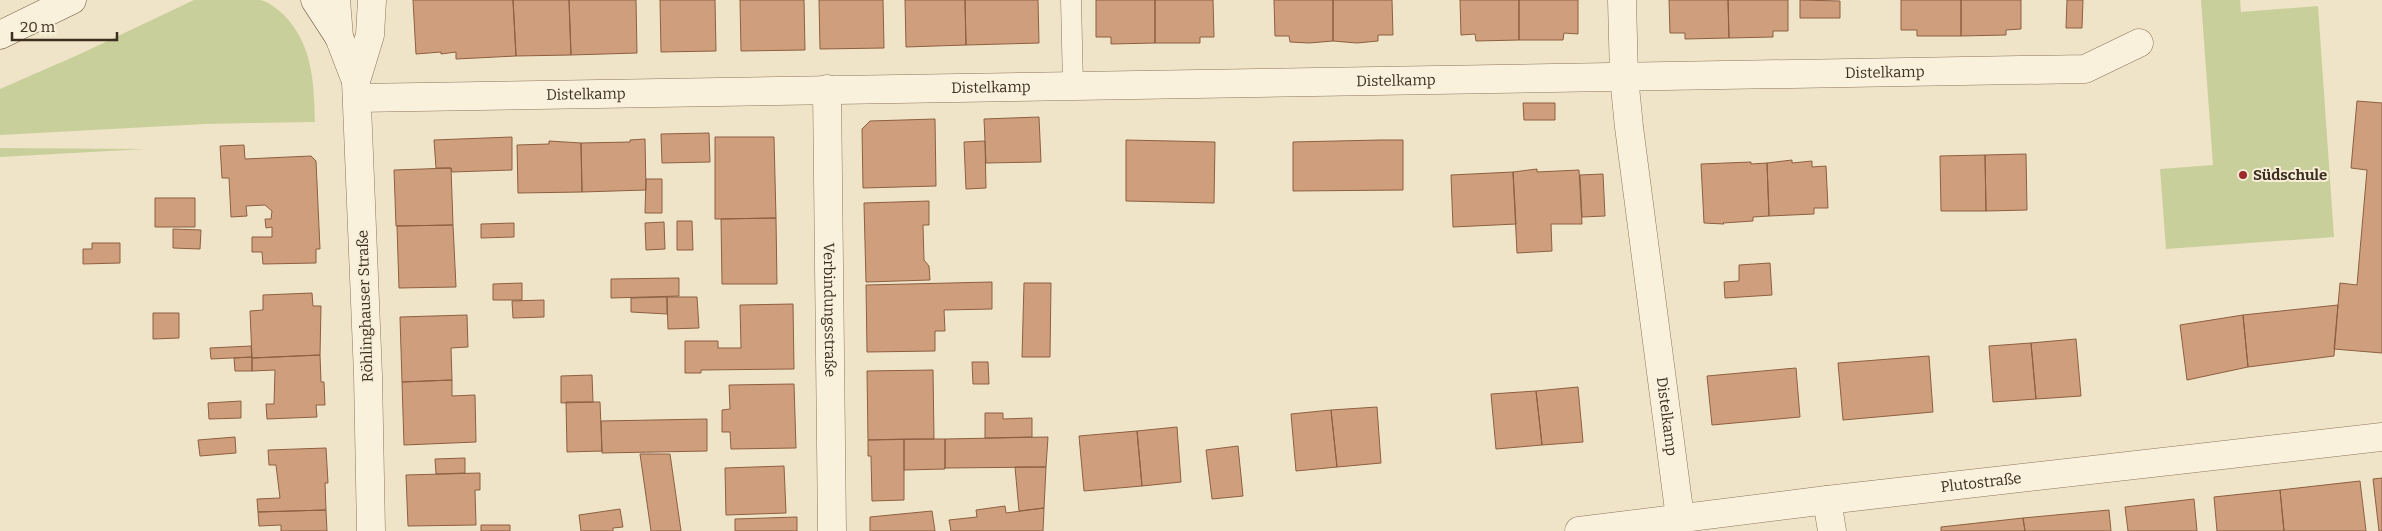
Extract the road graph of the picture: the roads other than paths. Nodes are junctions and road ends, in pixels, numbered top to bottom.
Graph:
1 (72, 0) edge
2 (315, 0) edge
3 (336, 0) edge
4 (372, 0) edge
5 (1071, 0) edge
6 (1622, 0) edge
7 (0, 34) edge
8 (339, 37) junction
9 (2139, 43) dead end
10 (1624, 77) junction
11 (1073, 84) junction
12 (356, 89) junction
13 (828, 89) junction
14 (2382, 437) edge
15 (1827, 500) junction
16 (1680, 518) junction
17 (371, 531) edge
18 (832, 531) edge
19 (1580, 531) edge
20 (1832, 531) edge

1 - 7 street
2 - 8 street
3 - 8 street, Röhlinghauser Straße
4 - 12 street, Röhlinghauser Straße
5 - 11 lane
6 - 10 street, Distelkamp
8 - 12 street, Röhlinghauser Straße
9 - 10 street, Distelkamp
10 - 11 street, Distelkamp
10 - 16 street, Distelkamp
11 - 13 street, Distelkamp
12 - 13 street, Distelkamp
12 - 17 street, Röhlinghauser Straße
13 - 18 street, Verbindungsstraße
14 - 15 street, Plutostraße
15 - 16 street, Plutostraße
15 - 20 street
16 - 19 street, Plutostraße

